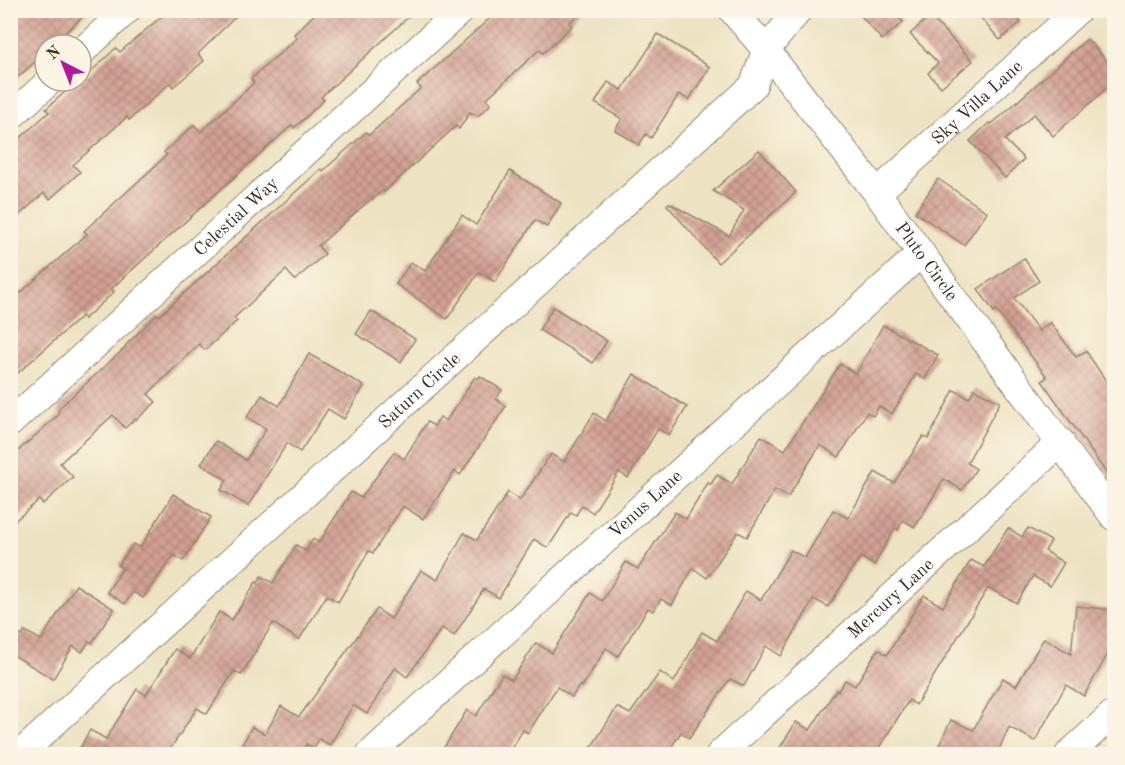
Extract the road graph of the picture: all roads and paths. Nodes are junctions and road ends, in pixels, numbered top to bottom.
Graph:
1 (127, 10) edge
2 (461, 10) edge
3 (732, 10) edge
4 (799, 10) edge
5 (1077, 10) edge
6 (93, 41) edge
7 (766, 50) junction
8 (37, 93) edge
9 (10, 117) edge
10 (877, 193) junction
11 (921, 253) junction
12 (10, 423) edge
13 (1061, 442) junction
14 (1114, 517) edge
15 (1114, 713) edge
16 (20, 754) edge
17 (370, 754) edge
18 (720, 754) edge
19 (1069, 754) edge

1 - 6 street
2 - 12 street, Celestial Way
3 - 7 street, Pluto Circle
4 - 7 street, Saturn Circle
5 - 10 street, Sky Villa Lane
7 - 10 street, Pluto Circle
7 - 16 street, Saturn Circle
8 - 9 street
10 - 11 street, Pluto Circle
11 - 13 street, Pluto Circle
11 - 17 street, Venus Lane
13 - 14 street, Pluto Circle
13 - 18 street, Mercury Lane
15 - 19 street

